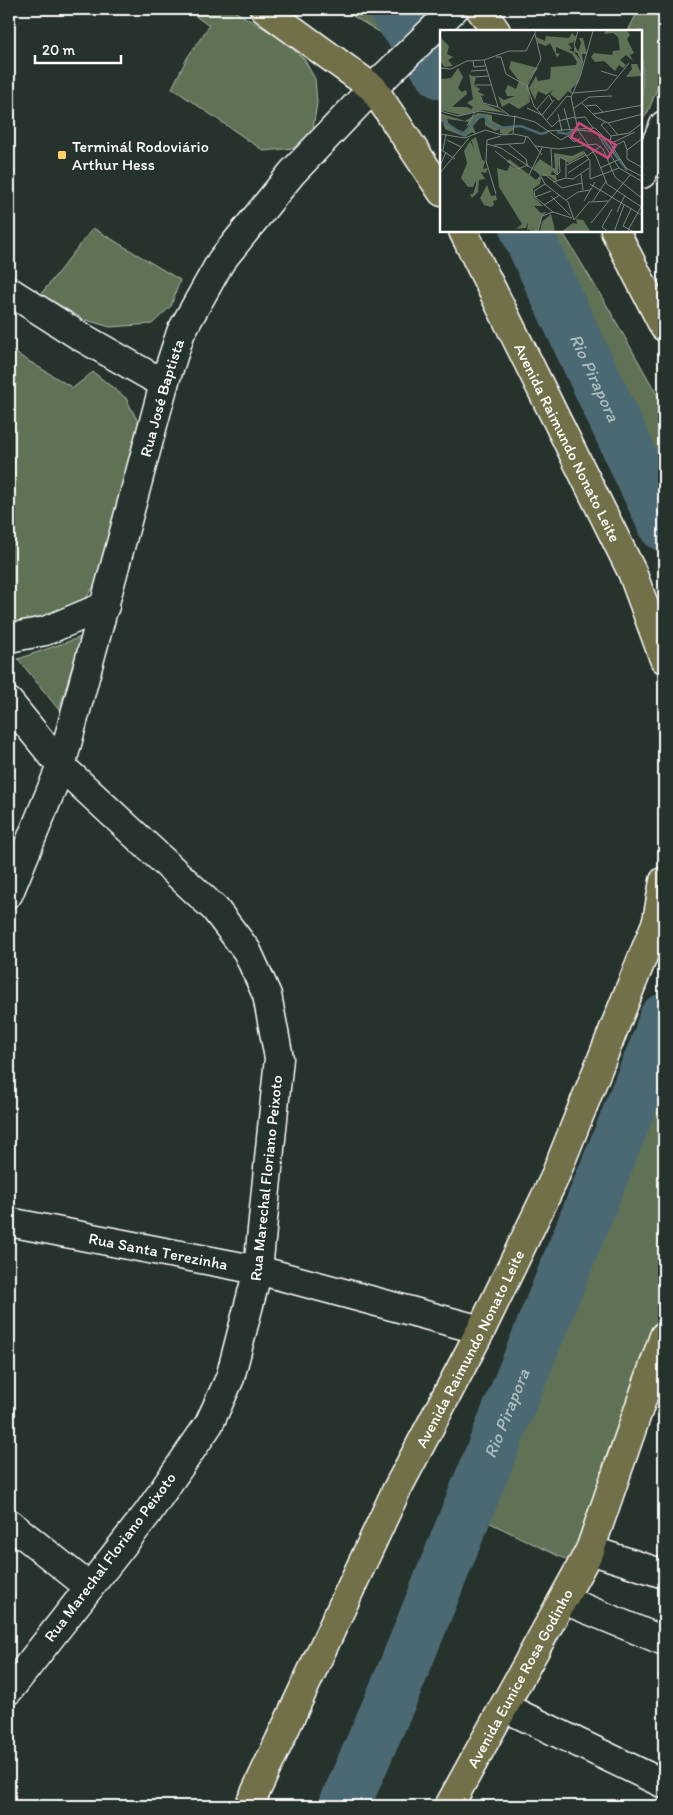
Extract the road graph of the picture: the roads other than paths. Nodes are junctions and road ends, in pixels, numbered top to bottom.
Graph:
1 (264, 9) edge
2 (480, 9) edge
3 (452, 11) edge
4 (495, 30) edge
5 (373, 88) junction
6 (664, 125) edge
7 (643, 172) edge
8 (440, 189) edge
9 (463, 232) edge
10 (616, 232) edge
11 (9, 291) edge
12 (664, 327) edge
13 (164, 384) junction
14 (105, 606) junction
15 (9, 638) edge
16 (664, 659) edge
17 (9, 702) edge
18 (61, 766) junction
19 (664, 881) edge
20 (9, 893) edge
21 (9, 1222) edge
22 (258, 1270) junction
23 (481, 1330) junction
24 (664, 1336) edge
25 (9, 1524) edge
26 (590, 1550) junction
27 (664, 1574) edge
28 (89, 1587) junction
29 (564, 1600) junction
30 (664, 1641) edge
31 (9, 1690) edge
32 (504, 1707) junction
33 (664, 1784) edge
34 (249, 1806) edge
35 (449, 1806) edge

1 - 5 main road
2 - 4 main road
3 - 5 street, Rua José Baptista
5 - 8 main road
5 - 13 street, Rua José Baptista
6 - 7 street
9 - 16 main road, Avenida Raimundo Nonato Leite
10 - 12 main road
11 - 13 street
13 - 14 street, Rua José Baptista
14 - 15 street
14 - 18 street, Rua José Baptista
17 - 18 street, Rua Marechal Floriano Peixoto
18 - 20 street, Rua José Baptista
18 - 22 street, Rua Marechal Floriano Peixoto
19 - 23 main road, Avenida Raimundo Nonato Leite
21 - 22 street, Rua Santa Terezinha
22 - 23 street, Rua Santa Terezinha
22 - 28 street, Rua Marechal Floriano Peixoto
23 - 34 main road, Avenida Raimundo Nonato Leite
24 - 26 main road, Avenida Eunice Rosa Godinho
25 - 28 street
26 - 27 street
26 - 29 main road, Avenida Eunice Rosa Godinho
28 - 31 street, Rua Marechal Floriano Peixoto
29 - 30 street
29 - 32 main road, Avenida Eunice Rosa Godinho
32 - 33 street
32 - 35 main road, Avenida Eunice Rosa Godinho

